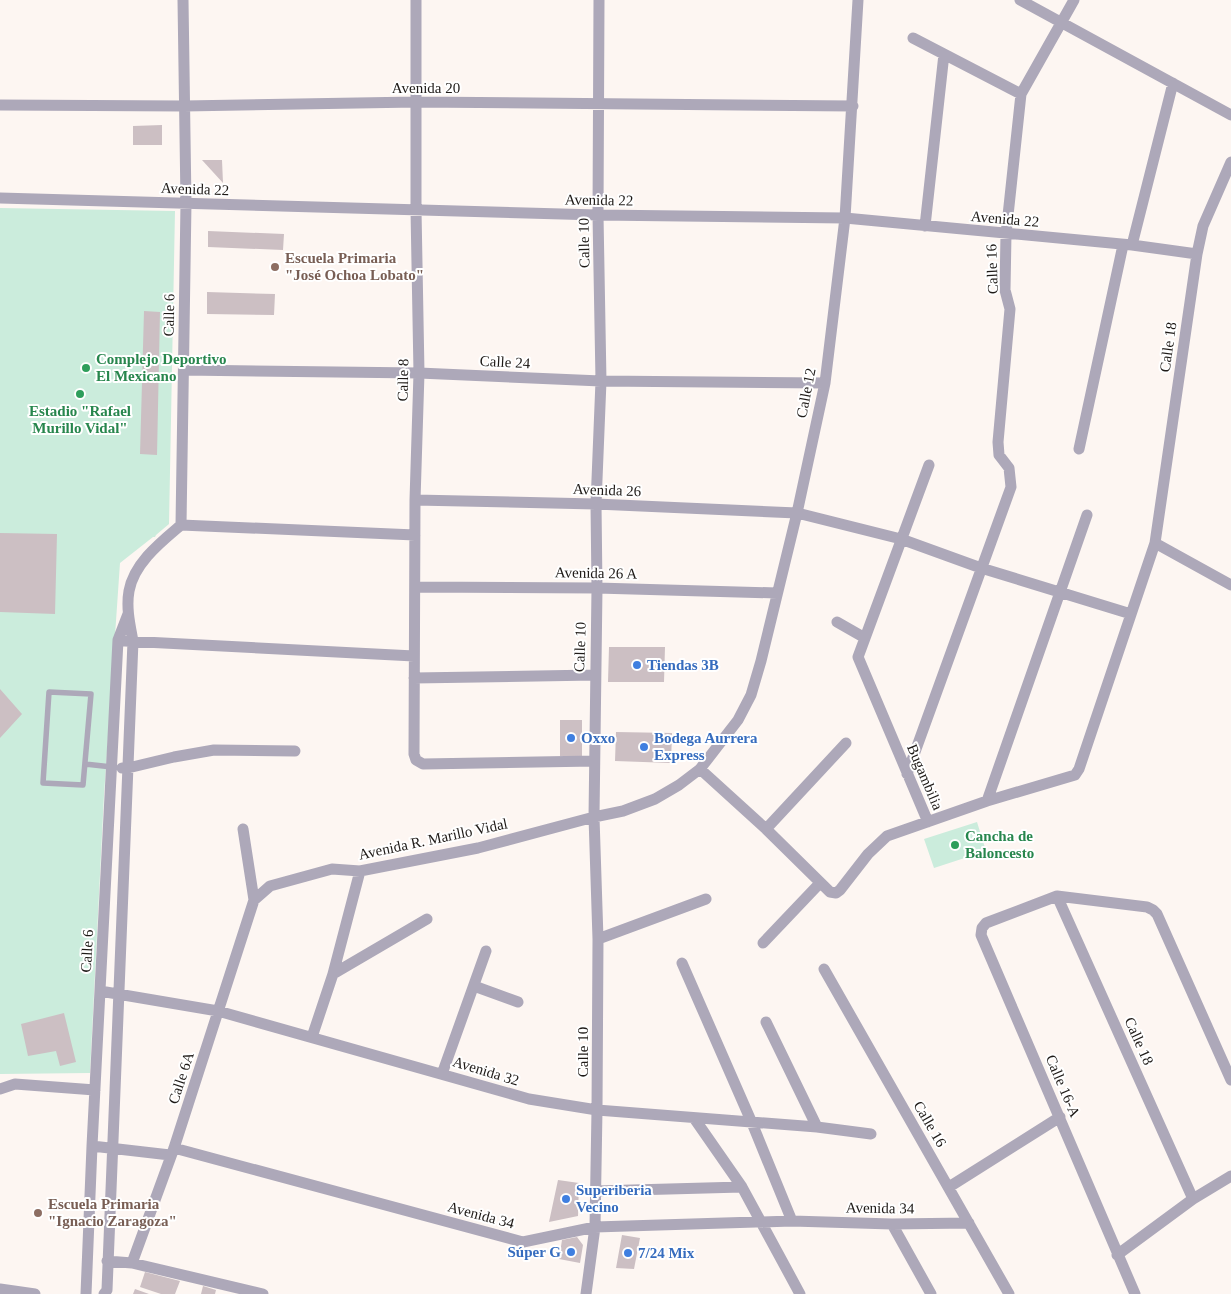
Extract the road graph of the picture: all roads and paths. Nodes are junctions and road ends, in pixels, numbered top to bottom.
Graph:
1 (184, 0) edge
2 (416, 0) edge
3 (599, 0) edge
4 (858, 0) edge
5 (1020, 0) edge
6 (1074, 0) edge
7 (1062, 23) junction
8 (913, 38) dead end
9 (944, 54) junction
10 (1173, 83) junction
11 (1022, 94) junction
12 (416, 102) junction
13 (598, 103) junction
14 (0, 105) edge
15 (184, 106) junction
16 (853, 106) junction
17 (1231, 115) edge
18 (1231, 162) edge
19 (0, 198) edge
20 (186, 203) junction
21 (416, 210) junction
22 (598, 215) junction
23 (845, 218) junction
24 (925, 226) junction
25 (1006, 234) junction
26 (1128, 245) junction
27 (1197, 254) junction
28 (184, 370) junction
29 (419, 373) junction
30 (601, 381) junction
31 (825, 383) junction
32 (1079, 448) dead end
33 (929, 465) dead end
34 (416, 500) junction
35 (596, 504) junction
36 (797, 513) junction
37 (1087, 515) dead end
38 (181, 525) junction
39 (415, 535) junction
40 (901, 540) junction
41 (1155, 543) junction
42 (981, 568) junction
43 (1231, 584) edge
44 (415, 587) junction
45 (597, 588) junction
46 (776, 593) junction
47 (1060, 593) junction
48 (128, 612) junction
49 (1131, 614) junction
50 (837, 622) dead end
51 (865, 638) junction
52 (118, 640) junction
53 (133, 641) junction
54 (414, 656) junction
55 (594, 676) junction
56 (414, 678) junction
57 (846, 743) dead end
58 (295, 751) dead end
59 (594, 761) junction
60 (85, 764) junction
61 (112, 768) junction
62 (128, 768) junction
63 (700, 768) junction
64 (907, 774) junction
65 (1075, 775) joint
66 (987, 801) junction
67 (594, 817) junction
68 (928, 822) junction
69 (243, 829) dead end
70 (766, 829) junction
71 (360, 871) junction
72 (820, 883) junction
73 (1057, 896) junction
74 (706, 899) dead end
75 (254, 900) junction
76 (427, 919) dead end
77 (598, 939) junction
78 (763, 943) dead end
79 (486, 951) dead end
80 (682, 963) dead end
81 (824, 969) dead end
82 (333, 974) junction
83 (474, 986) junction
84 (100, 991) junction
85 (118, 994) junction
86 (518, 1002) dead end
87 (218, 1011) junction
88 (766, 1022) dead end
89 (312, 1037) junction
90 (442, 1074) junction
91 (1231, 1080) edge
92 (0, 1090) edge
93 (96, 1090) junction
94 (597, 1110) junction
95 (694, 1118) junction
96 (1060, 1118) junction
97 (752, 1122) junction
98 (817, 1127) junction
99 (871, 1134) dead end
100 (92, 1146) junction
101 (114, 1148) junction
102 (172, 1152) junction
103 (1231, 1176) edge
104 (742, 1187) junction
105 (949, 1187) junction
106 (596, 1191) junction
107 (1193, 1199) junction
108 (792, 1221) junction
109 (761, 1222) junction
110 (969, 1223) junction
111 (892, 1224) junction
112 (594, 1227) junction
113 (1118, 1255) junction
114 (107, 1261) junction
115 (132, 1263) junction
116 (0, 1289) edge
117 (35, 1294) edge
118 (86, 1294) edge
119 (104, 1294) edge
120 (263, 1294) edge
121 (586, 1294) edge
122 (800, 1294) edge
123 (931, 1294) edge
124 (1009, 1294) edge
125 (1135, 1294) edge

1 - 15 street, Calle 6
2 - 12 street, Calle 8
3 - 13 street, Calle 10
4 - 16 street, Calle 12
5 - 7 street
6 - 7 street, Calle 16
7 - 10 street
7 - 11 street, Calle 16
8 - 9 street
9 - 11 street
9 - 24 street
10 - 17 street
10 - 26 street
11 - 25 street, Calle 16
12 - 13 street, Avenida 20
12 - 15 street, Avenida 20
12 - 21 street, Calle 8
13 - 16 street, Avenida 20
13 - 22 street, Calle 10
14 - 15 street, Avenida 20
15 - 20 street, Calle 6
16 - 23 street, Calle 12
18 - 27 street, Calle 18
19 - 20 street, Avenida 22
20 - 21 street, Avenida 22
20 - 28 street, Calle 6
21 - 22 street, Avenida 22
21 - 29 street, Calle 8
22 - 23 street, Avenida 22
22 - 30 street, Calle 10
23 - 24 street, Avenida 22
23 - 31 street, Calle 12
24 - 25 street, Avenida 22
25 - 26 street, Avenida 22
25 - 42 street, Calle 16
26 - 27 street, Avenida 22
26 - 32 street
27 - 41 street, Calle 18
28 - 29 street, Calle 24
28 - 38 street, Calle 6
29 - 30 street, Calle 24
29 - 34 street, Calle 8
30 - 31 street, Calle 24
30 - 35 street, Calle 10
31 - 36 street, Calle 12
33 - 40 street
34 - 35 street, Avenida 26
34 - 39 street, Calle 8
35 - 36 street, Avenida 26
35 - 45 street, Calle 10
36 - 40 street, Avenida 26
36 - 46 street, Calle 12
37 - 47 street
38 - 39 street
38 - 48 street, Calle 6
39 - 44 street, Calle 8
40 - 42 street, Avenida 26
40 - 51 street
41 - 43 street
41 - 49 street, Calle 18
42 - 47 street, Avenida 26
42 - 64 street
44 - 45 street, Avenida 26 A
44 - 54 street, Calle 8
45 - 46 street, Avenida 26 A
45 - 55 street, Calle 10
46 - 63 street, Calle 12
47 - 49 street, Avenida 26
47 - 66 street
48 - 52 street, Calle 6
48 - 53 street, Calle 6
49 - 65 street, Calle 18
50 - 51 street
51 - 64 street, Bugambilia
52 - 53 street
52 - 61 street, Calle 6
53 - 54 street
53 - 62 street, Calle 6
54 - 56 street, Calle 8
55 - 56 street
55 - 59 street, Calle 10
56 - 59 street, Calle 8
57 - 70 street
58 - 62 street
59 - 67 street, Calle 10
60 - 60 lane
60 - 61 lane
61 - 62 street
61 - 84 street, Calle 6
62 - 85 street, Calle 6
63 - 67 street, Avenida R. Marillo Vidal
63 - 70 street
64 - 68 street, Bugambilia
65 - 66 street, Bugambilia
66 - 68 street, Bugambilia
67 - 71 street, Avenida R. Marillo Vidal
67 - 77 street, Calle 10
68 - 72 street
69 - 75 street
70 - 72 street
71 - 75 street, Avenida R. Marillo Vidal
71 - 82 street
72 - 78 street
73 - 91 street
73 - 96 street, Calle 16-A
73 - 107 street, Calle 18
74 - 77 street
75 - 87 street, Calle 6A
76 - 82 street
77 - 94 street, Calle 10
79 - 83 street
80 - 97 street
81 - 105 street, Calle 16
82 - 89 street
83 - 86 street
83 - 90 street
84 - 85 street, Avenida 32
84 - 93 street, Calle 6
85 - 87 street, Avenida 32
85 - 101 street, Calle 6
87 - 89 street, Avenida 32
87 - 102 street, Calle 6A
88 - 98 street
89 - 90 street, Avenida 32
90 - 94 street, Avenida 32
92 - 93 street
93 - 100 street, Calle 6
94 - 95 street, Avenida 32
94 - 106 street, Calle 10
95 - 97 street, Avenida 32
95 - 104 street
96 - 105 street
96 - 113 street, Calle 16-A
97 - 98 street, Avenida 32
97 - 108 street
98 - 99 street, Avenida 32
100 - 101 street, Avenida 34
100 - 118 street, Calle 6
101 - 102 street, Avenida 34
101 - 114 street, Calle 6
102 - 112 street, Avenida 34
102 - 115 street, Calle 6A
103 - 107 street
104 - 106 street
104 - 109 street
105 - 110 street, Calle 16
106 - 112 street, Calle 10
107 - 113 street
108 - 109 street, Avenida 34
108 - 111 street, Avenida 34
109 - 112 street, Avenida 34
109 - 122 street
110 - 111 street, Avenida 34
110 - 124 street, Calle 16
111 - 123 street
112 - 121 street, Calle 10
113 - 125 street, Calle 16-A
114 - 115 street
114 - 119 street, Calle 6
115 - 120 street
116 - 117 street

